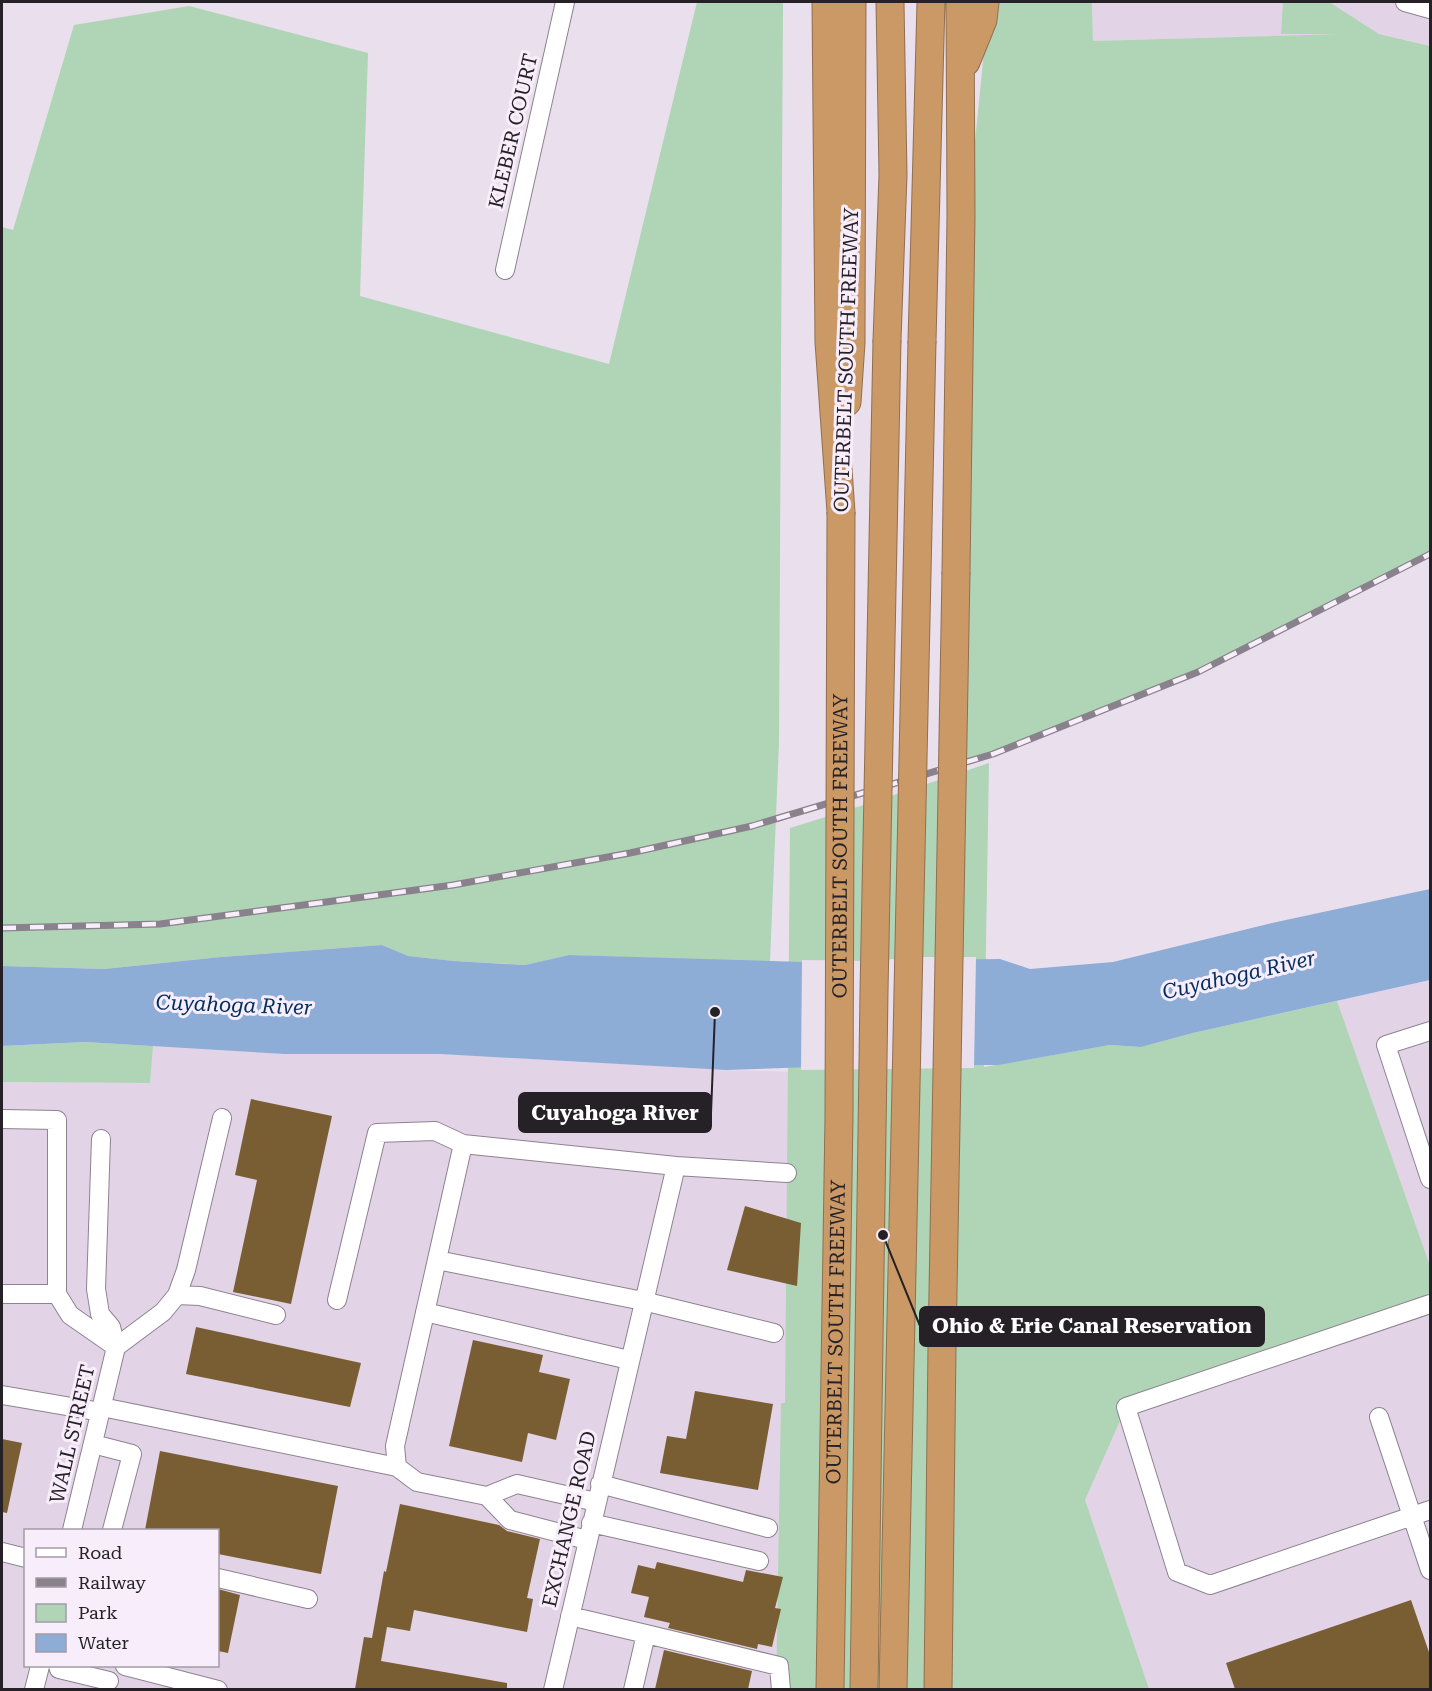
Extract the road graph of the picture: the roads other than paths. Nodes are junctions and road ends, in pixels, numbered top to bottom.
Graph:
1 (565, 2) edge
2 (826, 2) edge
3 (852, 2) edge
4 (890, 2) edge
5 (931, 2) edge
6 (960, 2) edge
7 (986, 2) edge
8 (1405, 2) edge
9 (1431, 9) edge
10 (960, 77) junction
11 (505, 270) dead end
12 (840, 342) junction
13 (1431, 1031) edge
14 (222, 1118) dead end
15 (2, 1119) edge
16 (101, 1139) dead end
17 (463, 1144) junction
18 (676, 1166) junction
19 (787, 1173) dead end
20 (1431, 1179) edge
21 (437, 1260) junction
22 (2, 1294) edge
23 (57, 1294) junction
24 (177, 1295) junction
25 (337, 1300) dead end
26 (644, 1301) junction
27 (1429, 1310) edge
28 (425, 1312) junction
29 (276, 1315) dead end
30 (774, 1333) dead end
31 (116, 1347) junction
32 (629, 1360) junction
33 (2, 1395) edge
34 (101, 1410) junction
35 (1379, 1417) dead end
36 (93, 1444) junction
37 (397, 1467) junction
38 (598, 1493) junction
39 (487, 1496) junction
40 (1431, 1510) edge
41 (1412, 1516) junction
42 (768, 1528) dead end
43 (72, 1529) edge
44 (112, 1529) edge
45 (589, 1531) junction
46 (2, 1552) edge
47 (24, 1558) edge
48 (759, 1561) dead end
49 (1431, 1570) edge
50 (219, 1578) edge
51 (308, 1599) dead end
52 (570, 1616) junction
53 (646, 1634) junction
54 (40, 1667) edge
55 (58, 1667) edge
56 (125, 1667) edge
57 (130, 1667) edge
58 (108, 1685) edge
59 (34, 1689) edge
60 (218, 1689) edge
61 (553, 1689) edge
62 (633, 1689) edge
63 (781, 1689) edge
64 (830, 1689) edge
65 (864, 1689) edge
66 (893, 1689) edge
67 (938, 1689) edge

1 - 11 street, KLEBER COURT
2 - 12 highway
3 - 12 highway, OUTERBELT SOUTH FREEWAY
4 - 65 highway, bridge
5 - 66 highway, bridge
6 - 10 highway
7 - 10 highway
8 - 9 street
10 - 67 highway, bridge
12 - 64 highway, OUTERBELT SOUTH FREEWAY, bridge
13 - 20 street
14 - 24 street
15 - 23 street
16 - 31 street
17 - 18 street
17 - 21 street
17 - 25 street
18 - 19 street
18 - 26 street, EXCHANGE ROAD
21 - 26 street
21 - 28 street
22 - 23 street
23 - 31 street
24 - 29 street
24 - 31 street
26 - 30 street
26 - 32 street, EXCHANGE ROAD
27 - 41 street
28 - 32 street
28 - 37 street
31 - 34 street, WALL STREET
32 - 38 street, EXCHANGE ROAD
33 - 34 street
34 - 36 street, WALL STREET
34 - 37 street
35 - 41 street
36 - 43 street, WALL STREET
36 - 44 street
37 - 39 street
38 - 39 street
38 - 42 street
38 - 45 street, EXCHANGE ROAD
39 - 45 street
40 - 41 street
41 - 49 street
45 - 48 street
45 - 52 street, EXCHANGE ROAD
46 - 47 street
50 - 51 street
52 - 53 street
52 - 61 street, EXCHANGE ROAD
53 - 62 street
53 - 63 street
54 - 59 street
55 - 58 street
56 - 58 street
57 - 60 street

